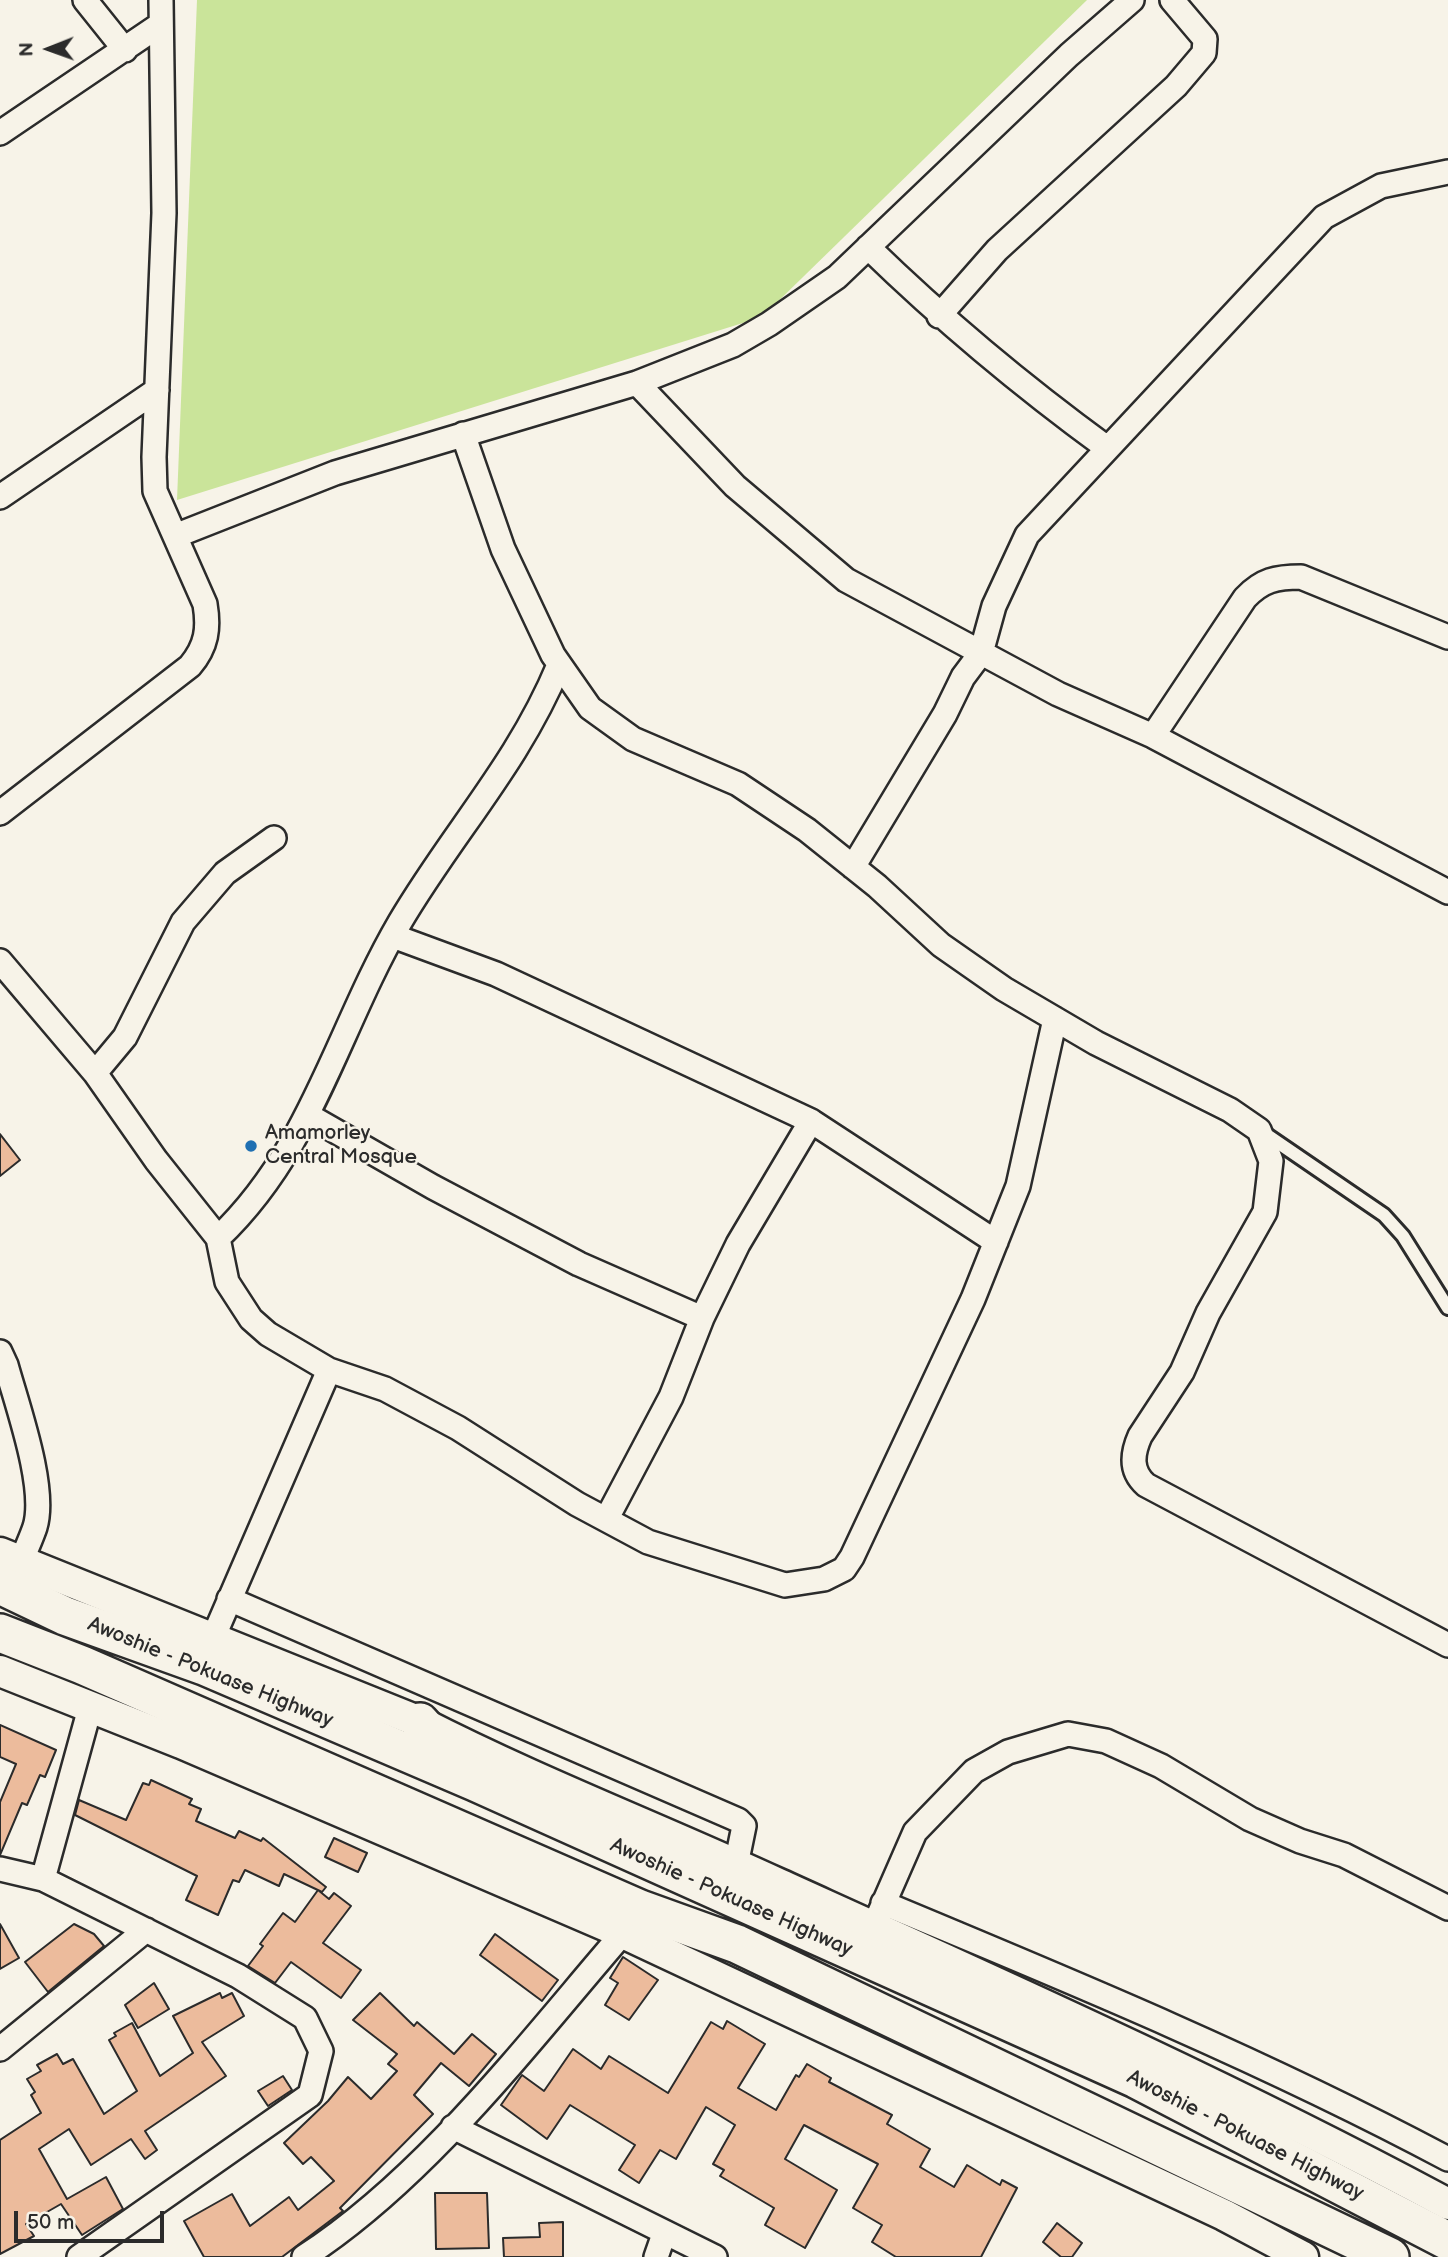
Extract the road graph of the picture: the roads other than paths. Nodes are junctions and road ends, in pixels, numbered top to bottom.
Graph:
1 (85, 0) edge
2 (161, 0) edge
3 (1132, 0) edge
4 (1172, 0) edge
5 (161, 24) junction
6 (125, 50) junction
7 (0, 133) edge
8 (1448, 172) edge
9 (868, 247) junction
10 (939, 316) junction
11 (637, 383) junction
12 (157, 390) junction
13 (463, 435) junction
14 (1107, 448) junction
15 (0, 497) edge
16 (175, 536) junction
17 (1448, 637) edge
18 (981, 653) junction
19 (559, 665) junction
20 (1153, 736) junction
21 (0, 813) edge
22 (274, 838) dead end
23 (853, 867) junction
24 (1448, 892) edge
25 (393, 936) junction
26 (0, 961) edge
27 (1055, 1019) junction
28 (95, 1073) junction
29 (309, 1115) junction
30 (811, 1121) junction
31 (1259, 1130) junction
32 (218, 1238) junction
33 (996, 1242) junction
34 (1448, 1308) edge
35 (702, 1318) junction
36 (0, 1352) edge
37 (329, 1370) junction
38 (607, 1518) junction
39 (7, 1567) edge
40 (229, 1599) junction
41 (0, 1633) edge
42 (214, 1638) junction
43 (1448, 1645) edge
44 (0, 1671) edge
45 (90, 1708) junction
46 (421, 1722) junction
47 (475, 1782) junction
48 (736, 1865) junction
49 (0, 1869) edge
50 (43, 1878) junction
51 (1448, 1908) edge
52 (878, 1916) junction
53 (146, 1930) junction
54 (623, 1933) junction
55 (961, 1951) junction
56 (1191, 2036) junction
57 (1054, 2044) junction
58 (0, 2049) edge
59 (1171, 2064) junction
60 (1031, 2086) junction
61 (453, 2127) junction
62 (1448, 2159) edge
63 (1448, 2204) edge
64 (343, 2232) junction
65 (664, 2234) junction
66 (1448, 2241) edge
67 (79, 2257) edge
68 (304, 2257) edge
69 (334, 2257) edge
70 (656, 2257) edge
71 (715, 2257) edge
72 (1303, 2257) edge
73 (1390, 2257) edge

1 - 6 street
2 - 5 street
3 - 9 street
4 - 10 street
5 - 6 street
5 - 12 street
6 - 7 street
8 - 14 street
9 - 10 street
9 - 11 street
10 - 14 street
11 - 13 street
11 - 18 street
12 - 15 street
12 - 16 street
13 - 16 street
13 - 19 street
14 - 18 street
16 - 21 street
17 - 20 street
18 - 20 street
18 - 23 street
19 - 23 street
19 - 25 street
20 - 24 street
22 - 28 street
23 - 27 street
25 - 29 street
25 - 30 street
26 - 28 street
27 - 31 street
27 - 33 street
28 - 32 street
29 - 32 street
29 - 35 street
30 - 33 street
30 - 35 street
31 - 34 lane
31 - 43 street
32 - 37 street
33 - 38 street
35 - 38 street
36 - 39 street
37 - 38 street
37 - 40 street
39 - 42 street
39 - 47 main road, Awoshie - Pokuase Highway
40 - 42 street
40 - 48 street
41 - 60 main road, Awoshie - Pokuase Highway
42 - 46 street
44 - 45 street
45 - 50 street
45 - 54 street
46 - 47 main road
46 - 48 street
47 - 57 main road, Awoshie - Pokuase Highway
48 - 52 street
49 - 50 street
50 - 53 street
51 - 52 street
52 - 55 street
53 - 58 street
53 - 67 street
54 - 61 street
54 - 72 street
55 - 56 street
55 - 59 street
56 - 59 street
56 - 62 street
57 - 60 main road
57 - 66 main road, Awoshie - Pokuase Highway
59 - 63 street
60 - 73 main road, Awoshie - Pokuase Highway
61 - 64 street
61 - 65 street
64 - 68 street
64 - 69 street
65 - 70 street
65 - 71 street

